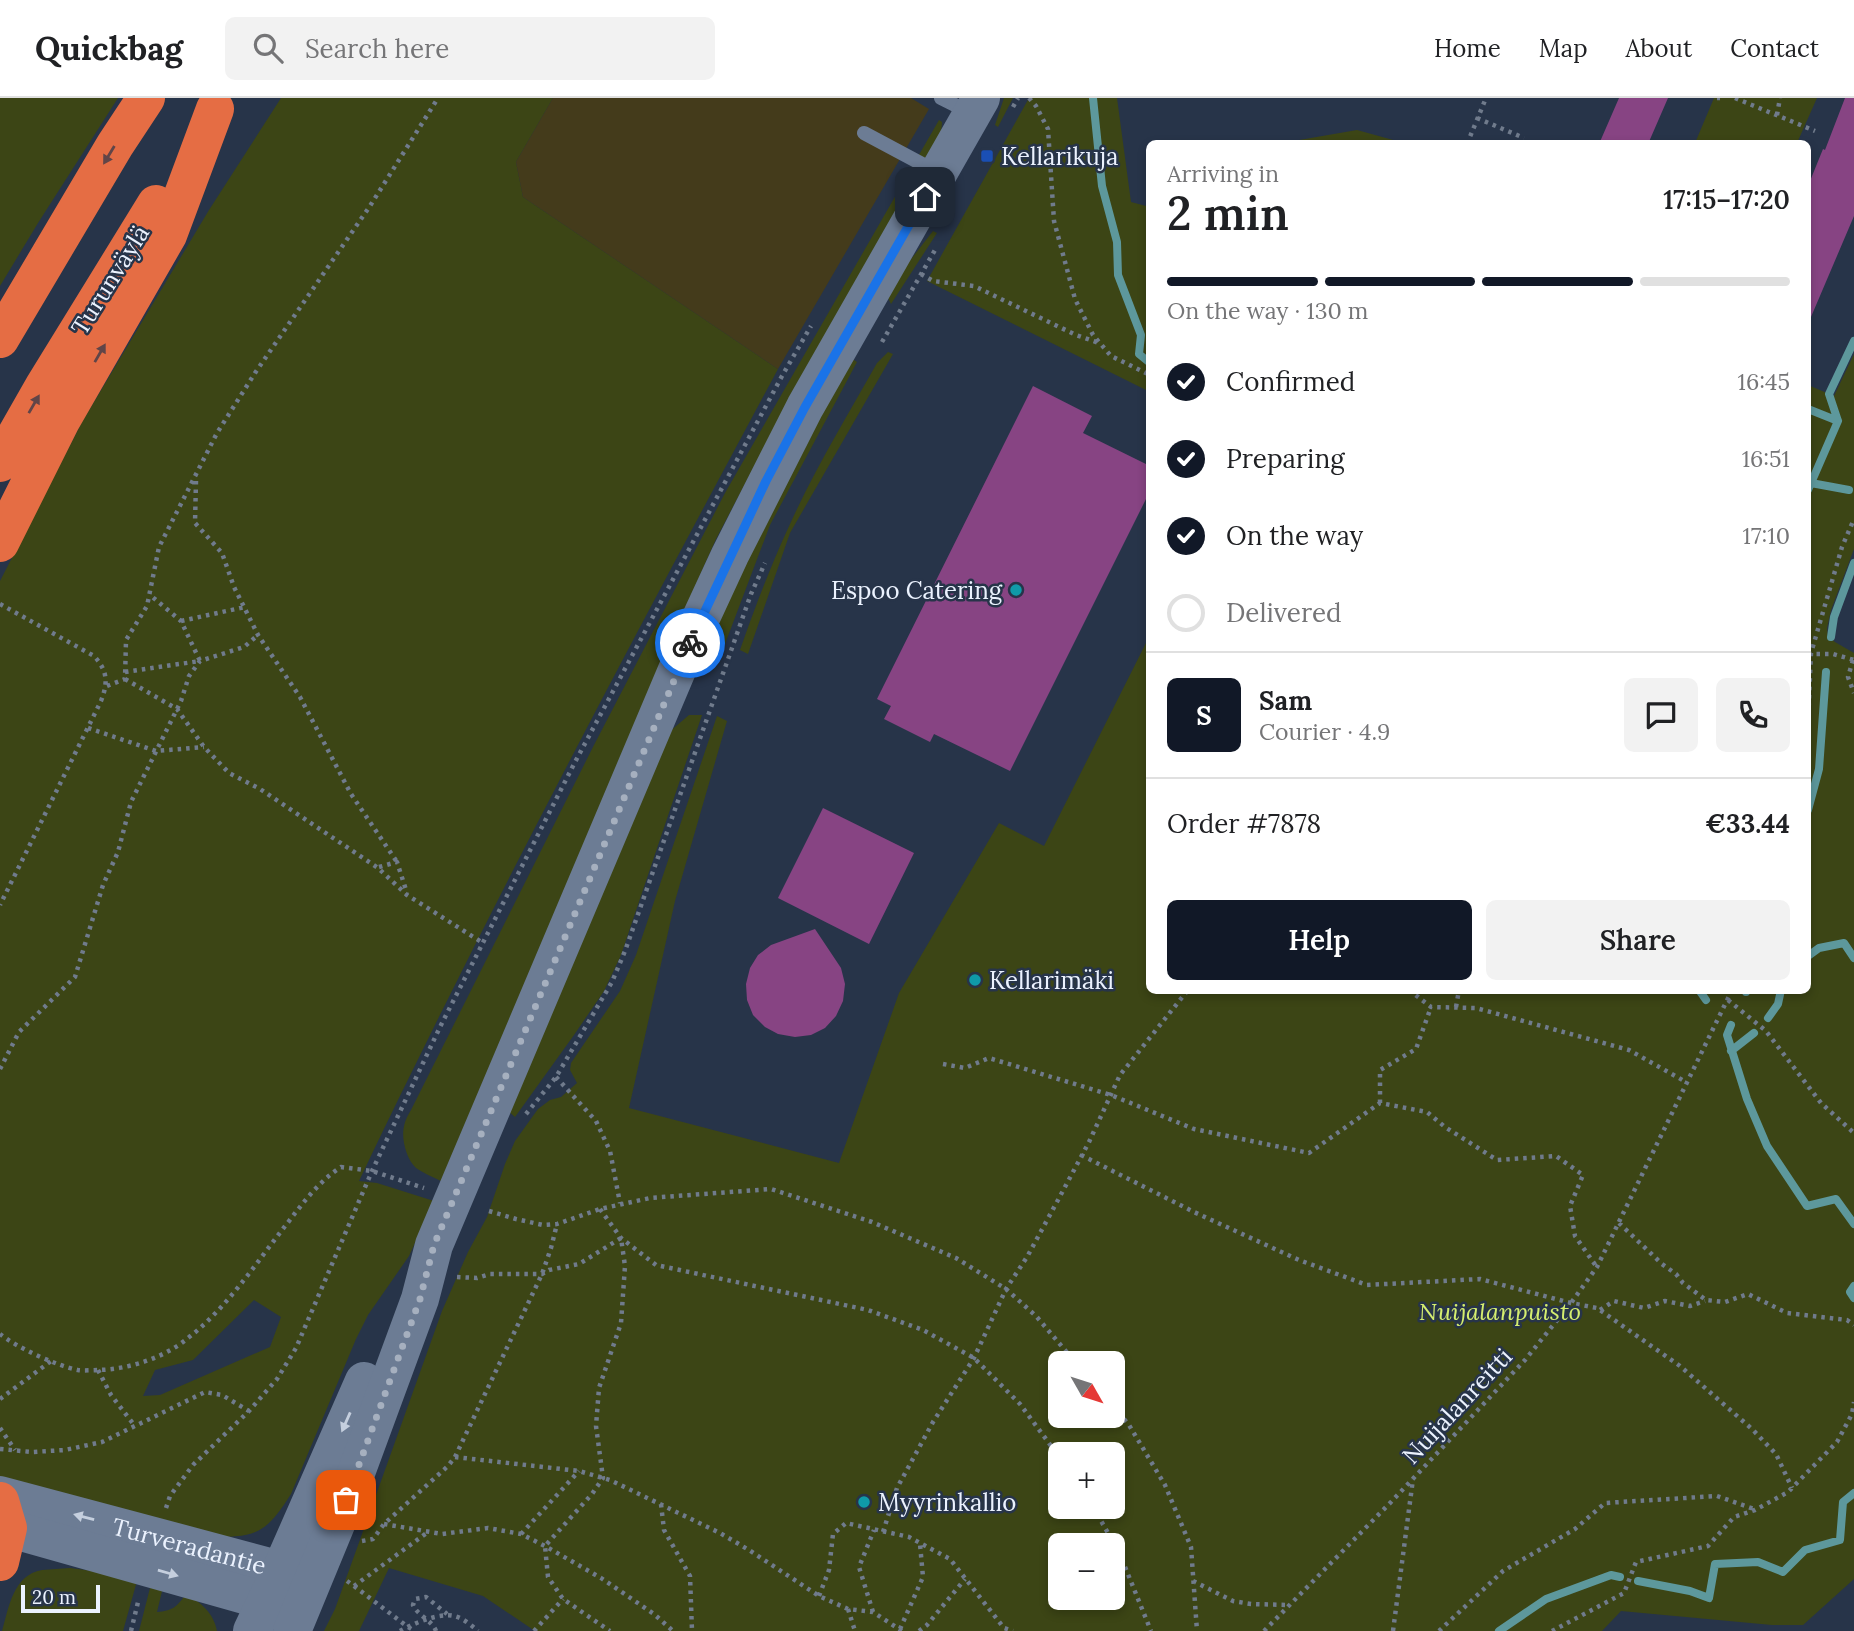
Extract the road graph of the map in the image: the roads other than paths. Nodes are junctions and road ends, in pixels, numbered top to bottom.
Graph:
1 (146, 98) edge
2 (219, 103) edge
3 (976, 105) edge
4 (864, 133) dead end
5 (939, 173) junction
6 (0, 339) edge
7 (0, 463) edge
8 (0, 543) edge
9 (2, 1522) edge
10 (289, 1594) edge
11 (292, 1631) edge

1 -> 6 highway
7 -> 2 highway, Turunväylä
8 -> 2 highway
3 - 5 main road
4 - 5 lane
5 - 10 main road
9 - 10 main road, Turveradantie
10 - 11 main road

